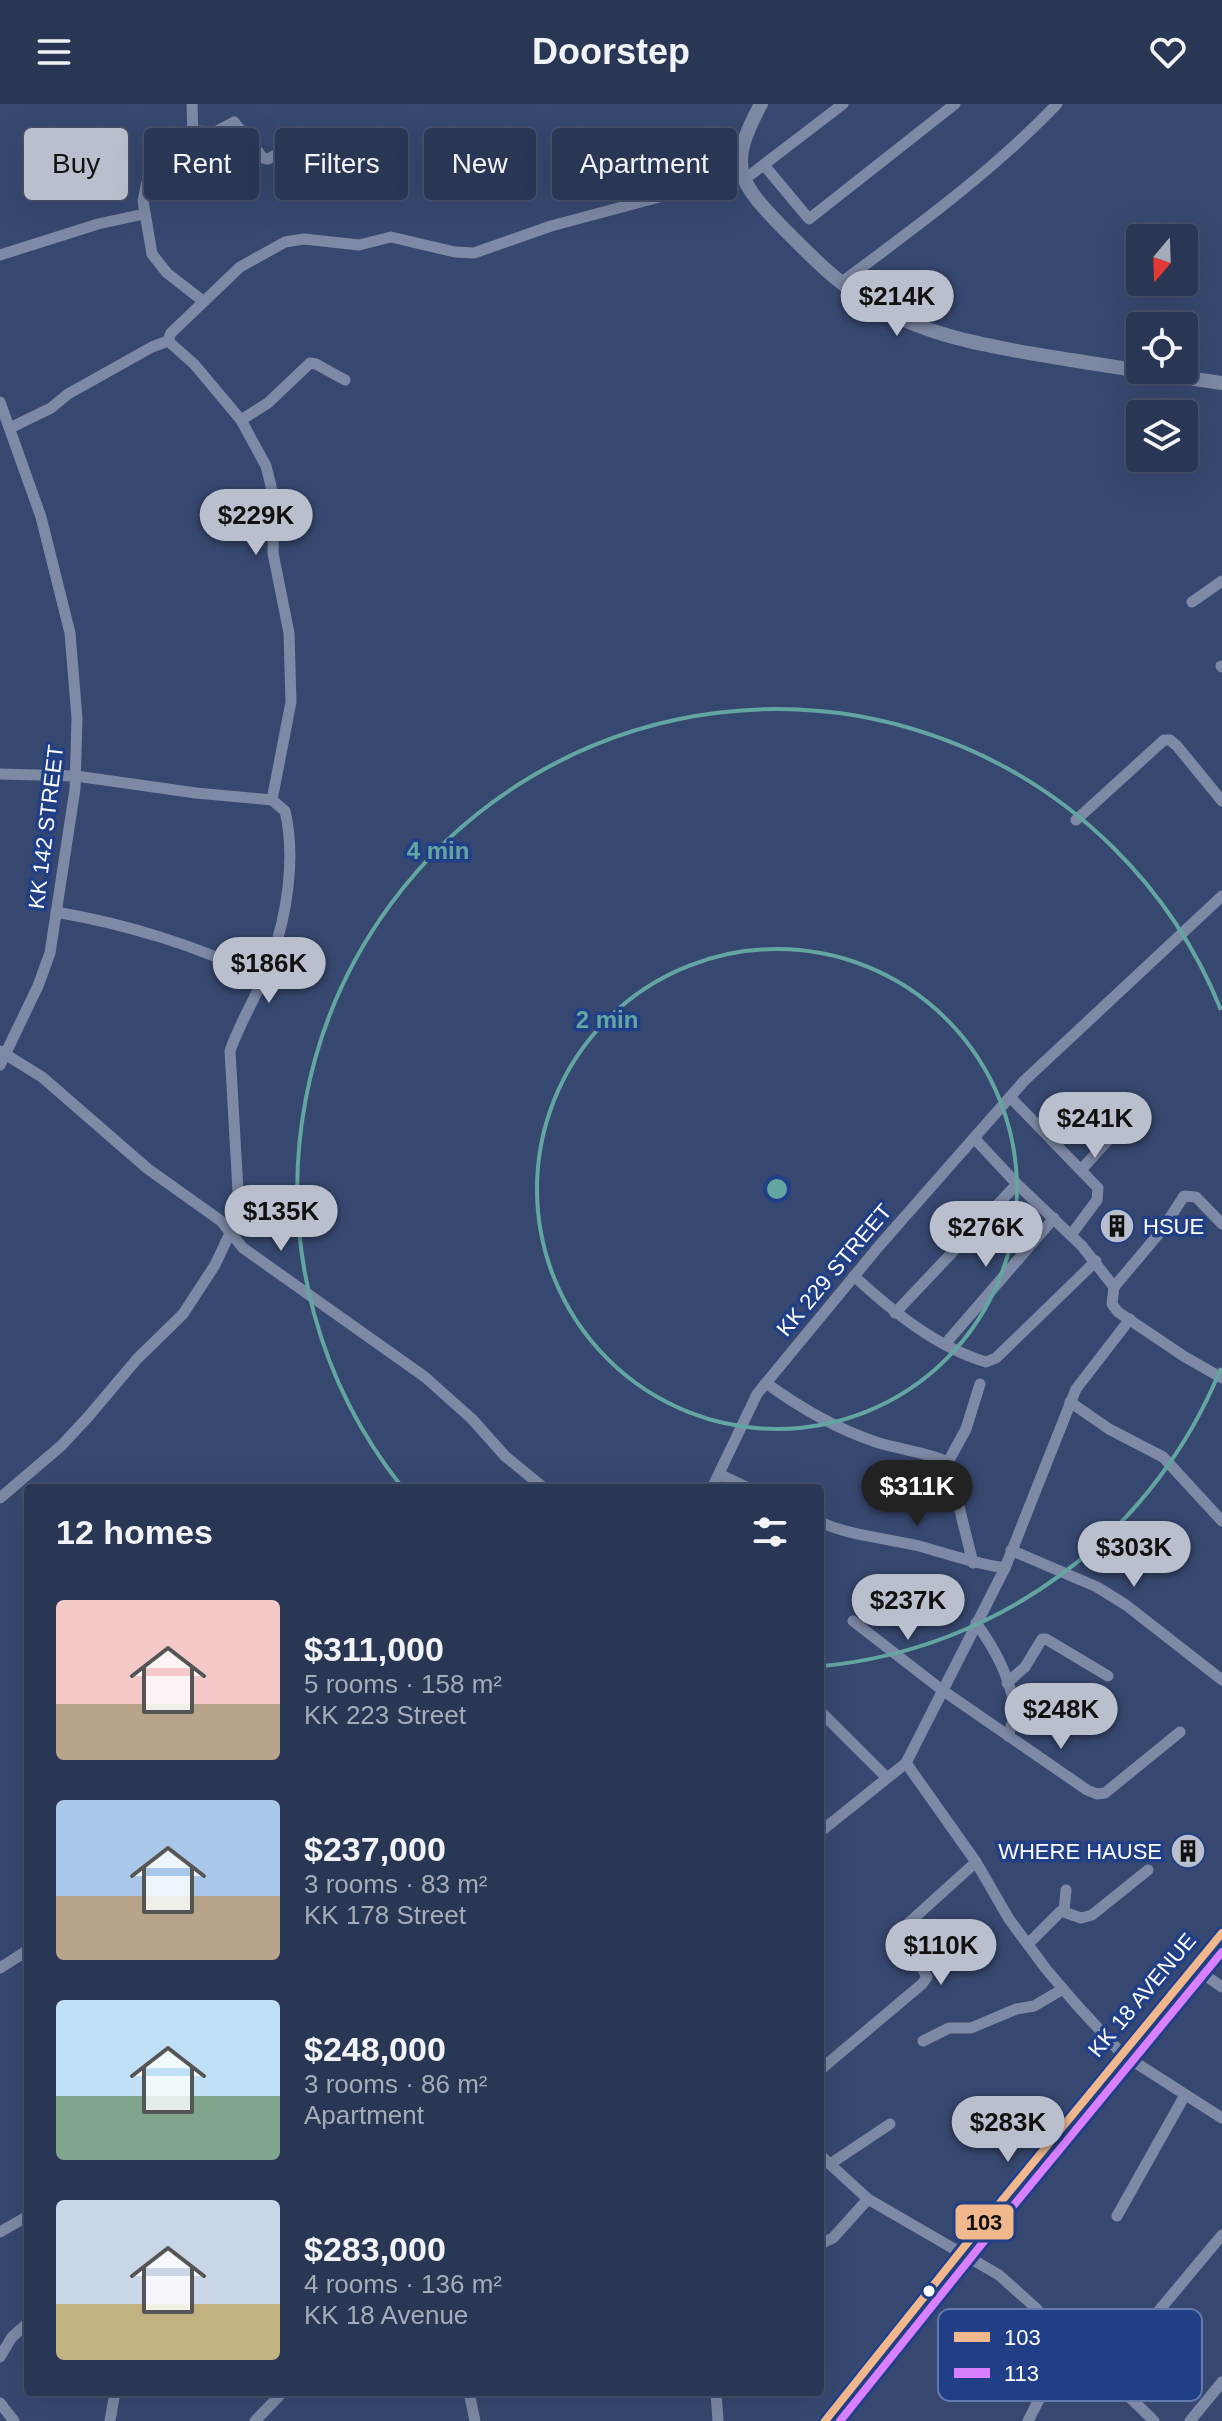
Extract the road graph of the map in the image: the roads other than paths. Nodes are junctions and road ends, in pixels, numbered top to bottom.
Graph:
1 (192, 104) edge
2 (761, 104) edge
3 (843, 104) edge
4 (955, 104) edge
5 (1057, 104) edge
6 (195, 128) edge
7 (223, 128) edge
8 (239, 128) edge
9 (764, 165) junction
10 (742, 172) junction
11 (144, 192) edge
12 (144, 214) junction
13 (0, 255) edge
14 (842, 282) junction
15 (203, 301) junction
16 (168, 341) junction
17 (345, 380) dead end
18 (1222, 383) edge
19 (0, 402) edge
20 (241, 420) junction
21 (10, 428) junction
22 (1222, 581) edge
23 (1192, 602) dead end
24 (0, 774) edge
25 (76, 776) junction
26 (272, 800) junction
27 (1222, 801) edge
28 (1076, 820) dead end
29 (1222, 896) edge
30 (56, 912) junction
31 (263, 979) junction
32 (3, 1053) edge
33 (0, 1065) edge
34 (1010, 1097) junction
35 (1126, 1120) dead end
36 (974, 1138) junction
37 (1081, 1170) junction
38 (1017, 1184) junction
39 (1054, 1218) junction
40 (1222, 1224) edge
41 (231, 1231) junction
42 (1071, 1235) junction
43 (1096, 1261) junction
44 (854, 1276) junction
45 (1114, 1287) junction
46 (895, 1313) junction
47 (1130, 1319) junction
48 (946, 1343) junction
49 (1222, 1378) edge
50 (766, 1383) junction
51 (980, 1384) dead end
52 (1070, 1402) junction
53 (948, 1462) junction
54 (719, 1474) junction
55 (539, 1484) edge
56 (714, 1484) edge
57 (740, 1484) edge
58 (0, 1498) edge
59 (1222, 1521) edge
60 (824, 1523) edge
61 (1011, 1550) junction
62 (973, 1563) junction
63 (1005, 1568) junction
64 (853, 1621) dead end
65 (976, 1623) junction
66 (1108, 1676) dead end
67 (1222, 1680) edge
68 (1007, 1683) junction
69 (942, 1690) junction
70 (824, 1715) edge
71 (1180, 1732) dead end
72 (1008, 1736) junction
73 (906, 1763) junction
74 (886, 1777) junction
75 (824, 1829) edge
76 (976, 1862) junction
77 (1148, 1870) dead end
78 (1066, 1890) dead end
79 (1064, 1911) junction
80 (1222, 1933) edge
81 (1028, 1944) junction
82 (24, 1953) edge
83 (1193, 1967) junction
84 (0, 1968) edge
85 (1222, 1987) edge
86 (1063, 1989) junction
87 (923, 2041) dead end
88 (1122, 2054) junction
89 (824, 2067) edge
90 (1185, 2095) junction
91 (1222, 2118) edge
92 (890, 2124) dead end
93 (824, 2159) edge
94 (830, 2164) junction
95 (868, 2199) junction
96 (1117, 2216) dead end
97 (24, 2218) edge
98 (0, 2232) edge
99 (1222, 2235) edge
100 (824, 2242) edge
101 (959, 2253) junction
102 (1037, 2309) edge
103 (1160, 2309) edge
104 (24, 2326) edge
105 (0, 2357) edge
106 (1222, 2382) edge
107 (114, 2396) edge
108 (279, 2396) edge
109 (470, 2396) edge
110 (716, 2396) edge
111 (1038, 2401) edge
112 (1134, 2401) edge
113 (0, 2403) edge
114 (14, 2421) edge
115 (110, 2421) edge
116 (255, 2421) edge
117 (475, 2421) edge
118 (718, 2421) edge
119 (825, 2421) edge
120 (1028, 2421) edge
121 (1154, 2421) edge
122 (1190, 2421) edge

1 - 6 street
2 - 10 main road
3 - 9 street
4 - 9 street
5 - 14 street
7 - 8 street
9 - 10 street
10 - 14 main road
10 - 15 street
11 - 12 street
12 - 13 street
12 - 15 street
14 - 18 main road
15 - 16 street
16 - 20 street
16 - 21 street
17 - 20 street
19 - 21 street, KK 142 STREET
20 - 26 street
21 - 25 street, KK 142 STREET
22 - 23 street
24 - 25 street
25 - 26 street
25 - 30 street, KK 142 STREET
26 - 31 street
27 - 28 street
29 - 34 street, KK 229 STREET
30 - 31 street
30 - 32 street, KK 142 STREET
31 - 41 street
32 - 33 street, KK 142 STREET
32 - 41 street
34 - 36 street, KK 229 STREET
34 - 37 street
35 - 37 street
36 - 38 street
36 - 44 street, KK 229 STREET
37 - 42 street
38 - 39 street
38 - 46 street
39 - 42 street
39 - 48 street
40 - 45 street
41 - 55 street
41 - 58 street
42 - 43 street
43 - 45 street
43 - 48 street
44 - 46 street
44 - 50 street, KK 229 STREET
45 - 47 street
46 - 48 street
47 - 49 street
47 - 52 street
50 - 53 street
50 - 54 street, KK 229 STREET
51 - 53 street
52 - 59 street
52 - 61 street
53 - 62 street
54 - 56 street, KK 229 STREET
54 - 57 street
60 - 62 street
61 - 63 street
61 - 67 street
62 - 63 street
63 - 65 street
64 - 69 street
65 - 68 street
65 - 69 street
66 - 68 street
68 - 72 street
69 - 72 street
69 - 73 street
70 - 74 street
71 - 72 street
73 - 74 street
73 - 76 street
74 - 75 street
76 - 81 street
76 - 89 street
77 - 79 street
78 - 79 street
79 - 81 street
80 - 83 main road, KK 18 AVENUE
81 - 86 street
82 - 84 street
83 - 85 street
83 - 88 main road, KK 18 AVENUE
86 - 87 street
86 - 88 street
88 - 90 street
88 - 101 main road, KK 18 AVENUE
90 - 91 street
90 - 96 street
92 - 94 street
93 - 94 street
94 - 95 street
95 - 100 street
95 - 101 street
97 - 98 street
99 - 103 street
101 - 102 street
101 - 119 main road, KK 18 AVENUE
104 - 105 street
106 - 122 street
107 - 115 street
108 - 116 street
109 - 117 street
110 - 118 street
111 - 120 street
112 - 121 street
113 - 114 street

